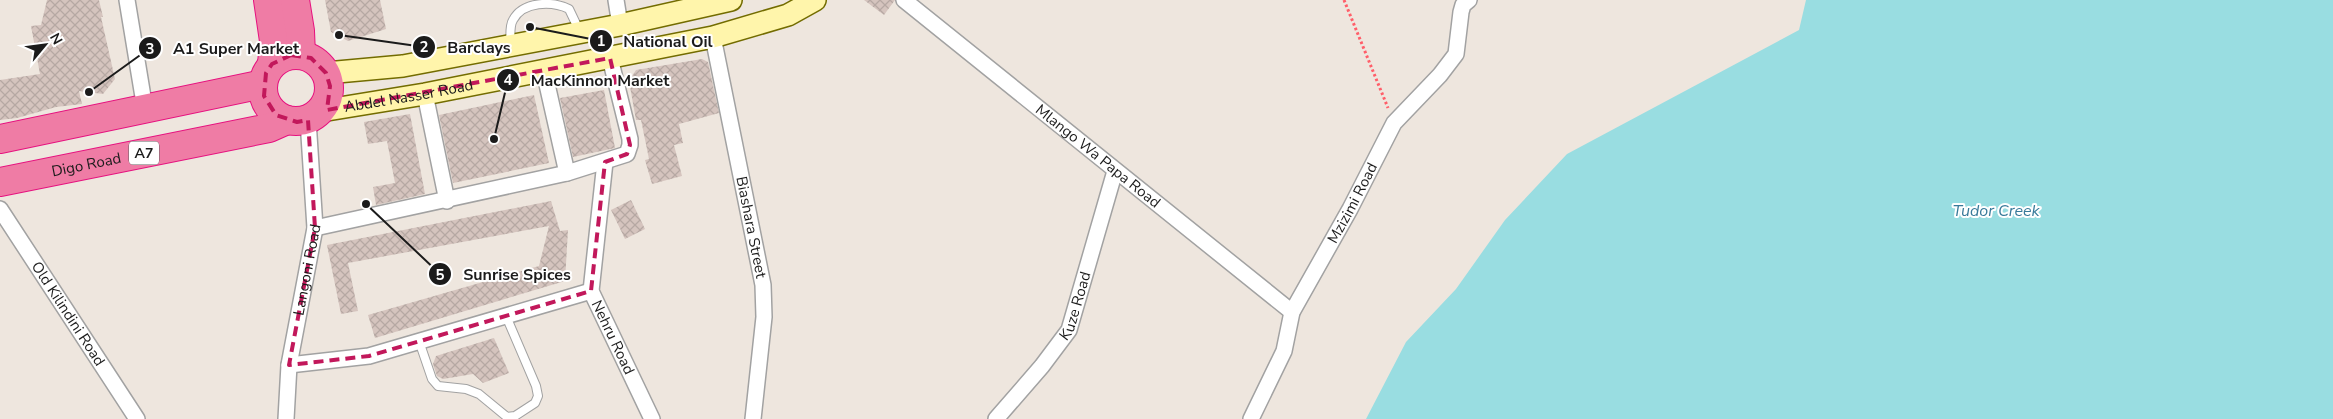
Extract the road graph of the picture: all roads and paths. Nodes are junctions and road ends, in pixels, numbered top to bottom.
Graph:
1 (127, 0) edge
2 (268, 0) edge
3 (295, 0) edge
4 (616, 0) edge
5 (815, 0) edge
6 (904, 0) edge
7 (1344, 0) edge
8 (1469, 0) edge
9 (720, 2) edge
10 (620, 25) junction
11 (580, 33) junction
12 (713, 37) junction
13 (510, 46) junction
14 (301, 54) junction
15 (610, 58) junction
16 (544, 71) junction
17 (326, 72) junction
18 (268, 74) junction
19 (424, 94) junction
20 (144, 109) junction
21 (305, 117) junction
22 (1394, 123) junction
23 (0, 139) edge
24 (605, 162) junction
25 (1115, 171) junction
26 (567, 173) junction
27 (0, 182) edge
28 (447, 201) junction
29 (0, 209) edge
30 (315, 228) junction
31 (591, 291) junction
32 (1292, 312) junction
33 (506, 316) junction
34 (419, 341) junction
35 (289, 365) junction
36 (137, 419) edge
37 (286, 419) edge
38 (652, 419) edge
39 (753, 419) edge
40 (996, 419) edge
41 (1251, 419) edge

1 - 20 street
2 - 18 highway
3 - 14 highway
4 - 10 street
5 - 12 main road, Abdel Nasser Road
6 - 25 street, Mlango Wa Papa Road
7 - 22 path
8 - 22 street, Mzizimi Road
9 - 10 main road, Abdel Nasser Road
10 - 11 main road, Abdel Nasser Road
11 - 13 main road, Abdel Nasser Road
11 - 13 lane
12 - 15 main road, Abdel Nasser Road
12 - 39 street, Biashara Street
13 - 17 main road, Abdel Nasser Road
14 - 17 highway
14 - 18 highway
15 - 16 main road, Abdel Nasser Road
15 - 24 street
16 - 19 main road, Abdel Nasser Road
16 - 26 street
17 - 21 highway
18 - 20 highway
18 - 21 highway
19 - 21 main road, Abdel Nasser Road
19 - 28 street
20 - 23 highway
21 - 27 highway, Digo Road / A7
21 - 30 street, Langoni Road
22 - 32 street, Mzizimi Road
24 - 26 street
24 - 31 street, Nehru Road
25 - 32 street, Mlango Wa Papa Road
25 - 40 street, Kuze Road
26 - 28 street
28 - 30 street
29 - 36 street, Old Kilindini Road
30 - 35 street, Langoni Road
31 - 33 street
31 - 38 street, Nehru Road
32 - 41 street, Mzizimi Road
33 - 34 street
33 - 34 lane
34 - 35 street
35 - 37 street, Langoni Road

